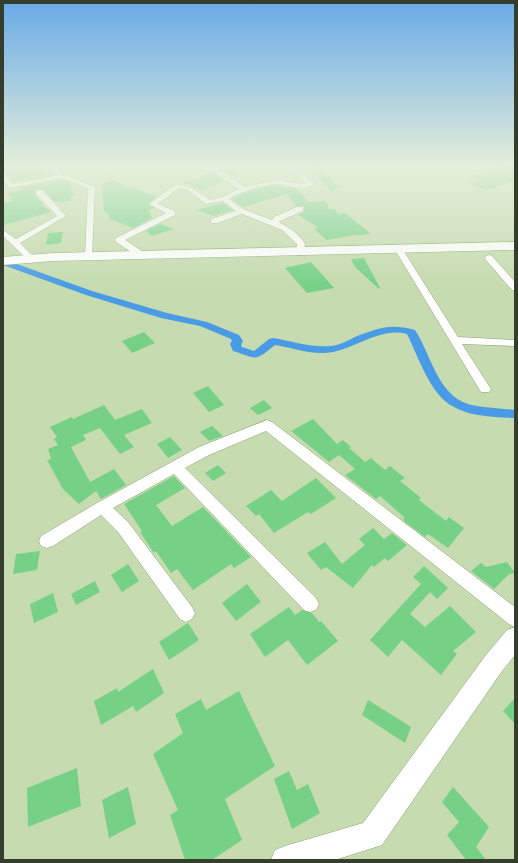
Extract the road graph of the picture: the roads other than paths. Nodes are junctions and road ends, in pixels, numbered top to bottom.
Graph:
1 (52, 205) edge
2 (91, 205) edge
3 (156, 205) edge
4 (232, 205) edge
5 (300, 209) dead end
6 (240, 212) junction
7 (214, 221) dead end
8 (274, 224) junction
9 (3, 232) edge
10 (15, 243) junction
11 (515, 246) edge
12 (400, 250) junction
13 (300, 253) junction
14 (142, 255) junction
15 (89, 256) junction
16 (489, 258) dead end
17 (31, 259) junction
18 (3, 261) edge
19 (515, 288) edge
20 (455, 340) junction
21 (515, 343) edge
22 (485, 389) dead end
23 (175, 467) junction
24 (102, 507) junction
25 (47, 541) dead end
26 (310, 604) dead end
27 (186, 613) dead end
28 (515, 618) edge
29 (515, 638) edge
30 (284, 860) edge

1 - 10 street
2 - 15 street
3 - 14 street
4 - 6 street
5 - 8 street
6 - 7 street
6 - 8 street
8 - 13 street
9 - 10 street
10 - 17 street
11 - 12 main road
12 - 13 main road
12 - 20 street
13 - 14 main road
14 - 15 main road
15 - 17 main road
16 - 19 street
17 - 18 main road
20 - 21 street
20 - 22 street
23 - 24 street
23 - 26 street
23 - 28 street
24 - 25 street
24 - 27 street
29 - 30 street

